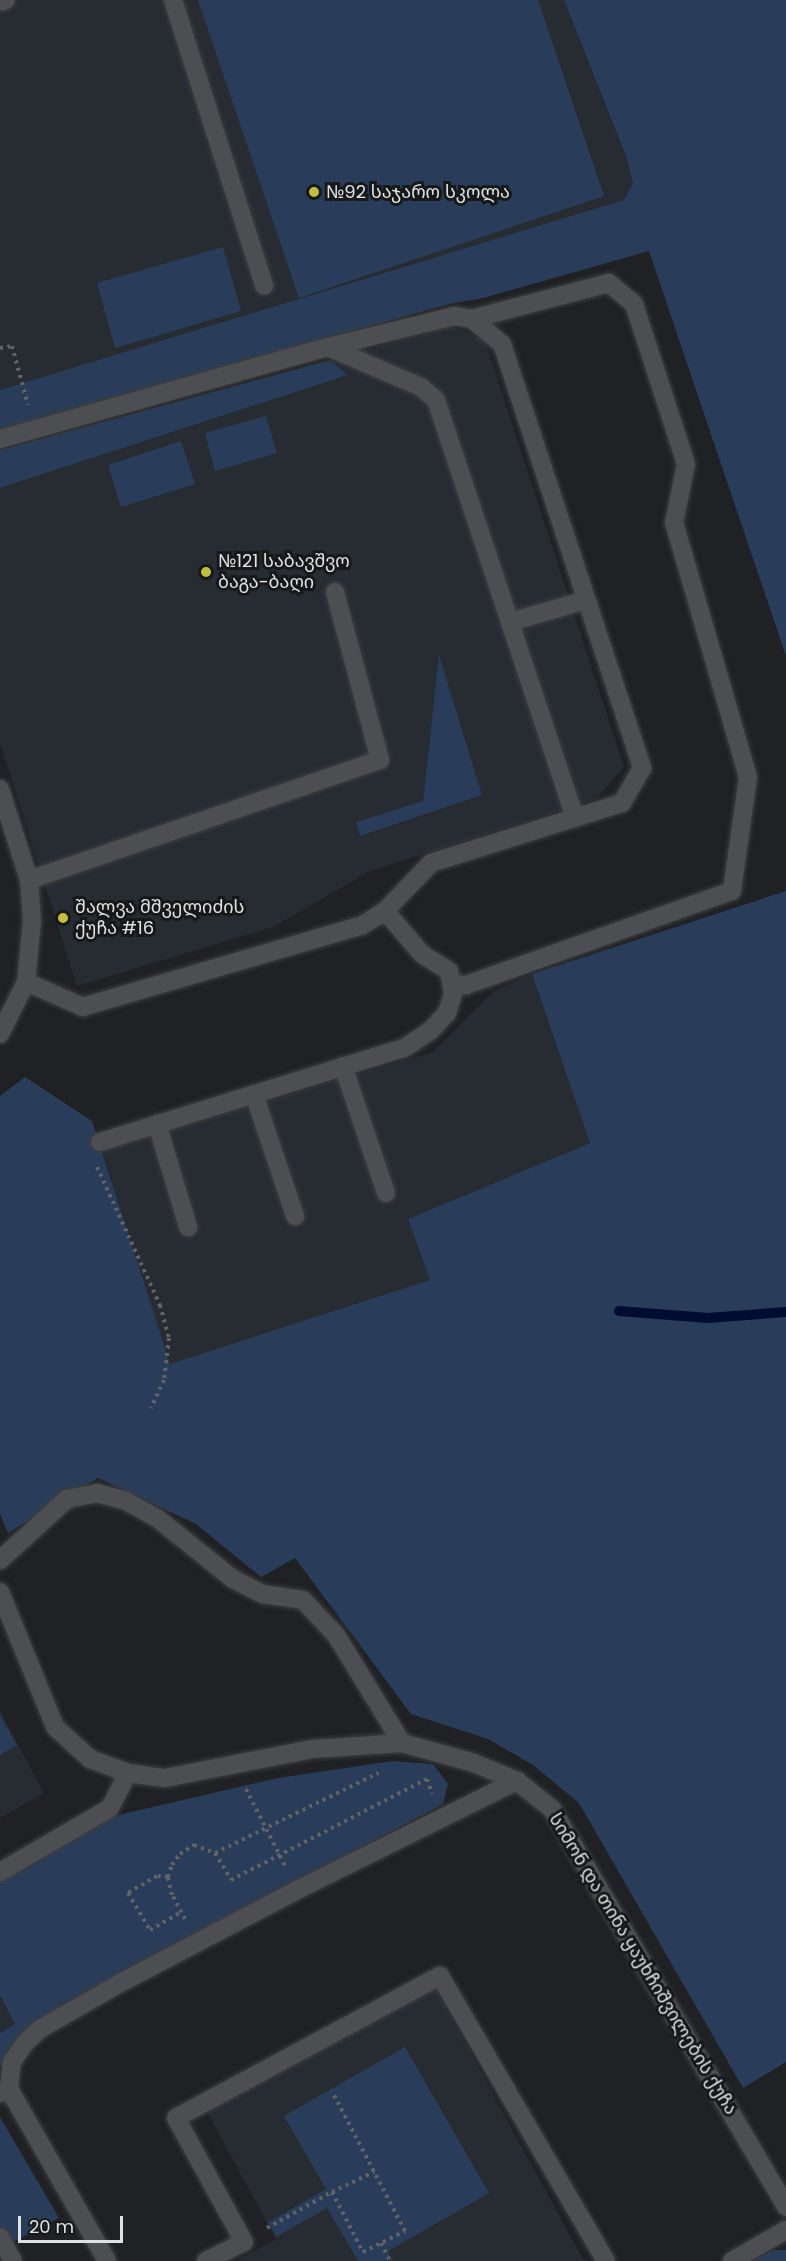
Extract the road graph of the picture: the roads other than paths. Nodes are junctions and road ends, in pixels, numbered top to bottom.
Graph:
1 (6, 0) edge
2 (173, 0) edge
3 (0, 2) edge
4 (264, 286) dead end
5 (472, 319) junction
6 (328, 347) junction
7 (0, 439) edge
8 (335, 592) dead end
9 (586, 600) junction
10 (510, 622) junction
11 (2, 800) edge
12 (575, 817) junction
13 (28, 880) junction
14 (385, 911) junction
15 (26, 982) junction
16 (452, 984) junction
17 (0, 1034) edge
18 (343, 1066) junction
19 (254, 1094) junction
20 (157, 1124) junction
21 (100, 1142) road end
22 (386, 1194) dead end
23 (295, 1216) dead end
24 (188, 1227) dead end
25 (0, 1560) edge
26 (0, 1592) edge
27 (402, 1743) junction
28 (128, 1773) junction
29 (517, 1781) junction
30 (0, 1872) edge
31 (4, 2091) edge
32 (786, 2207) edge
33 (786, 2230) edge
34 (0, 2237) edge
35 (13, 2261) edge
36 (107, 2261) edge
37 (206, 2261) edge
38 (606, 2261) edge
39 (732, 2261) edge

1 - 3 street
2 - 4 street
5 - 6 street
5 - 9 street
5 - 16 street
6 - 7 street
6 - 10 street
8 - 13 street
9 - 10 street
9 - 12 street
10 - 12 street
11 - 13 street
12 - 14 street
13 - 15 street
14 - 15 street
14 - 16 street
15 - 17 street
16 - 18 street
18 - 19 street
18 - 22 street
19 - 20 street
19 - 23 street
20 - 21 street
20 - 24 street
25 - 27 street
26 - 28 street, სიმონ და თინა ყაუხჩიშვილების ქუჩა
27 - 28 street, სიმონ და თინა ყაუხჩიშვილების ქუჩა
27 - 29 street, სიმონ და თინა ყაუხჩიშვილების ქუჩა
28 - 30 street
29 - 31 street
29 - 32 street, სიმონ და თინა ყაუხჩიშვილების ქუჩა
31 - 36 street
33 - 39 street
34 - 35 street
37 - 38 street

